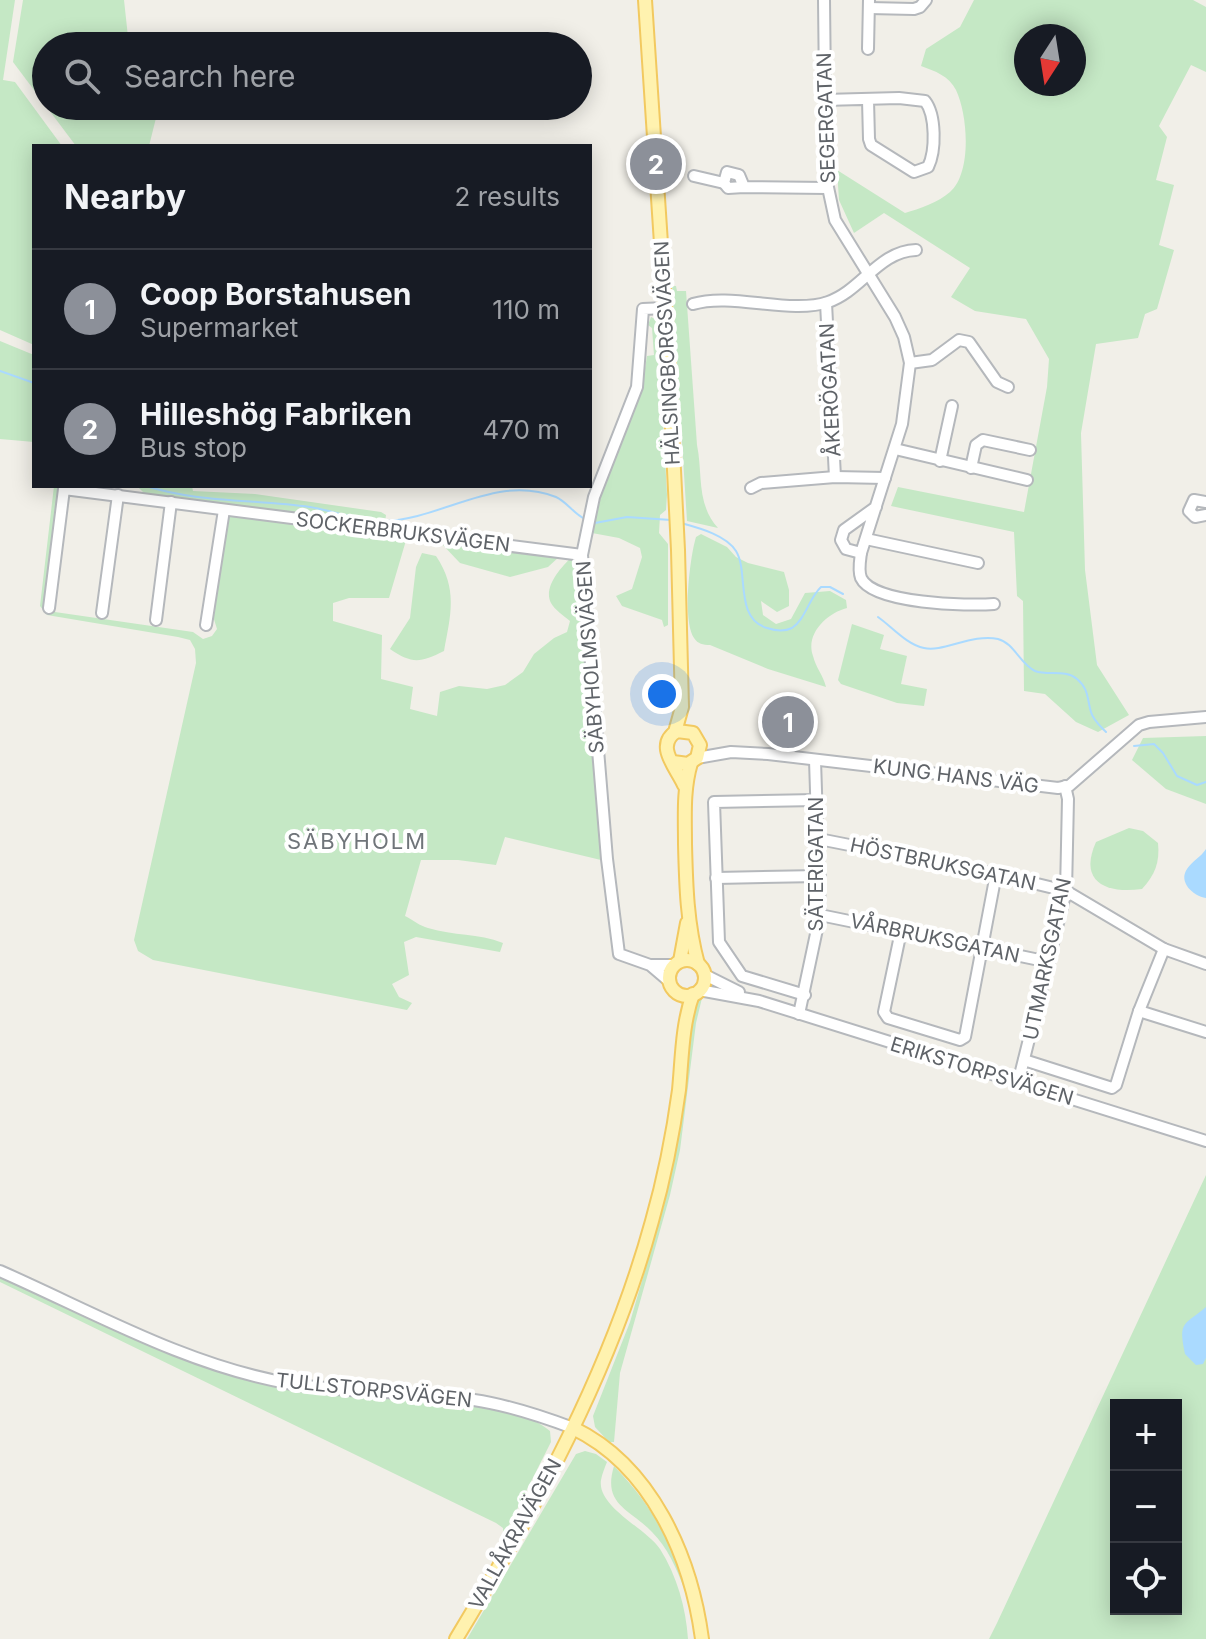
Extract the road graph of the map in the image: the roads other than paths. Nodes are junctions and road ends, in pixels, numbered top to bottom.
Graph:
1 (645, 0) edge
2 (824, 0) edge
3 (926, 0) edge
4 (869, 4) edge
5 (868, 49) dead end
6 (824, 100) junction
7 (868, 100) junction
8 (694, 176) dead end
9 (827, 188) junction
10 (916, 250) dead end
11 (867, 274) junction
12 (826, 303) junction
13 (693, 304) dead end
14 (666, 308) junction
15 (910, 363) junction
16 (1008, 387) dead end
17 (952, 406) dead end
18 (895, 449) junction
19 (1030, 450) dead end
20 (940, 461) junction
21 (971, 468) junction
22 (835, 477) junction
23 (885, 478) junction
24 (1027, 480) dead end
25 (751, 488) dead end
26 (118, 495) junction
27 (171, 502) junction
28 (1206, 502) edge
29 (876, 507) junction
30 (224, 510) junction
31 (1206, 515) edge
32 (866, 539) junction
33 (861, 553) junction
34 (582, 555) junction
35 (978, 563) dead end
36 (994, 604) dead end
37 (49, 608) dead end
38 (102, 613) dead end
39 (156, 620) dead end
40 (206, 625) dead end
41 (682, 707) junction
42 (1206, 717) edge
43 (675, 732) junction
44 (694, 736) junction
45 (731, 752) junction
46 (694, 760) junction
47 (815, 760) junction
48 (673, 762) junction
49 (684, 785) junction
50 (1065, 786) junction
51 (817, 800) junction
52 (819, 839) junction
53 (996, 874) junction
54 (820, 876) junction
55 (716, 878) junction
56 (1066, 891) junction
57 (820, 915) junction
58 (688, 920) junction
59 (901, 931) junction
60 (981, 947) junction
61 (1164, 949) junction
62 (1049, 962) junction
63 (678, 963) junction
64 (1206, 964) edge
65 (650, 965) junction
66 (701, 970) junction
67 (673, 987) junction
68 (696, 992) junction
69 (805, 995) junction
70 (759, 1001) junction
71 (1139, 1011) junction
72 (799, 1014) junction
73 (1206, 1032) edge
74 (684, 1035) junction
75 (1024, 1060) junction
76 (1018, 1083) junction
77 (1206, 1141) edge
78 (0, 1271) edge
79 (573, 1428) junction
80 (456, 1639) edge
81 (702, 1639) edge

1 - 14 main road, HÄLSINGBORGSVÄGEN
2 - 6 street, SEGERGATAN
3 - 4 street
4 - 5 street
6 - 7 street
6 - 9 street, SEGERGATAN
7 - 7 street
8 - 9 street
9 - 11 street, SEGERGATAN
10 - 11 street
11 - 12 street
11 - 15 street, SEGERGATAN
12 - 13 street
12 - 22 street, ÅKERÖGATAN
14 - 34 street, SÄBYHOLMSVÄGEN
14 - 41 main road, HÄLSINGBORGSVÄGEN
15 - 16 street
15 - 18 street
17 - 20 street
18 - 20 street
18 - 23 street
19 - 21 street
20 - 21 street
21 - 24 street
22 - 23 street
22 - 25 street
23 - 29 street
26 - 27 street, SOCKERBRUKSVÄGEN
26 - 37 street, SOCKERBRUKSVÄGEN
26 - 38 street
27 - 30 street, SOCKERBRUKSVÄGEN
27 - 39 street
28 - 31 street
29 - 32 street
29 - 33 street
30 - 34 street, SOCKERBRUKSVÄGEN
30 - 40 street
32 - 33 street
32 - 35 street
33 - 36 street
34 - 65 street, SÄBYHOLMSVÄGEN
41 - 43 main road, HÄLSINGBORGSVÄGEN
41 - 44 main road, HÄLSINGBORGSVÄGEN
42 - 50 street, KUNG HANS VÄG
43 - 44 main road
43 - 48 main road
44 - 45 street, KUNG HANS VÄG
44 - 46 main road
45 - 46 street, KUNG HANS VÄG
45 - 47 street, KUNG HANS VÄG
46 - 48 main road
46 - 49 main road
47 - 50 street, KUNG HANS VÄG
47 - 51 street, SÄTERIGATAN
48 - 49 main road
49 - 58 main road
50 - 56 street, UTMARKSGATAN
51 - 52 street, SÄTERIGATAN
51 - 55 street
52 - 53 street, HÖSTBRUKSGATAN
52 - 54 street, SÄTERIGATAN
53 - 56 street, HÖSTBRUKSGATAN
53 - 60 street
54 - 55 street
54 - 57 street, SÄTERIGATAN
55 - 69 street
56 - 61 street, HÖSTBRUKSGATAN
56 - 62 street, UTMARKSGATAN
57 - 59 street, VÅRBRUKSGATAN
57 - 69 street, SÄTERIGATAN
58 - 63 main road
58 - 66 main road
59 - 60 street, VÅRBRUKSGATAN
59 - 60 street
60 - 62 street, VÅRBRUKSGATAN
61 - 64 street, HÖSTBRUKSGATAN
61 - 71 street
62 - 75 street, UTMARKSGATAN
63 - 65 street, SÄBYHOLMSVÄGEN
63 - 66 main road
63 - 67 main road
65 - 67 street, SÄBYHOLMSVÄGEN
66 - 68 main road
66 - 70 street, ERIKSTORPSVÄGEN
67 - 68 main road
67 - 74 main road
68 - 70 street, ERIKSTORPSVÄGEN
68 - 74 main road
69 - 72 street, SÄTERIGATAN
70 - 72 street, ERIKSTORPSVÄGEN
71 - 73 street
71 - 75 street
72 - 76 street, ERIKSTORPSVÄGEN
74 - 79 main road
75 - 76 street, UTMARKSGATAN
76 - 77 street, ERIKSTORPSVÄGEN
78 - 79 street, TULLSTORPSVÄGEN
79 - 80 main road, VALLÅKRAVÄGEN
79 - 81 main road

